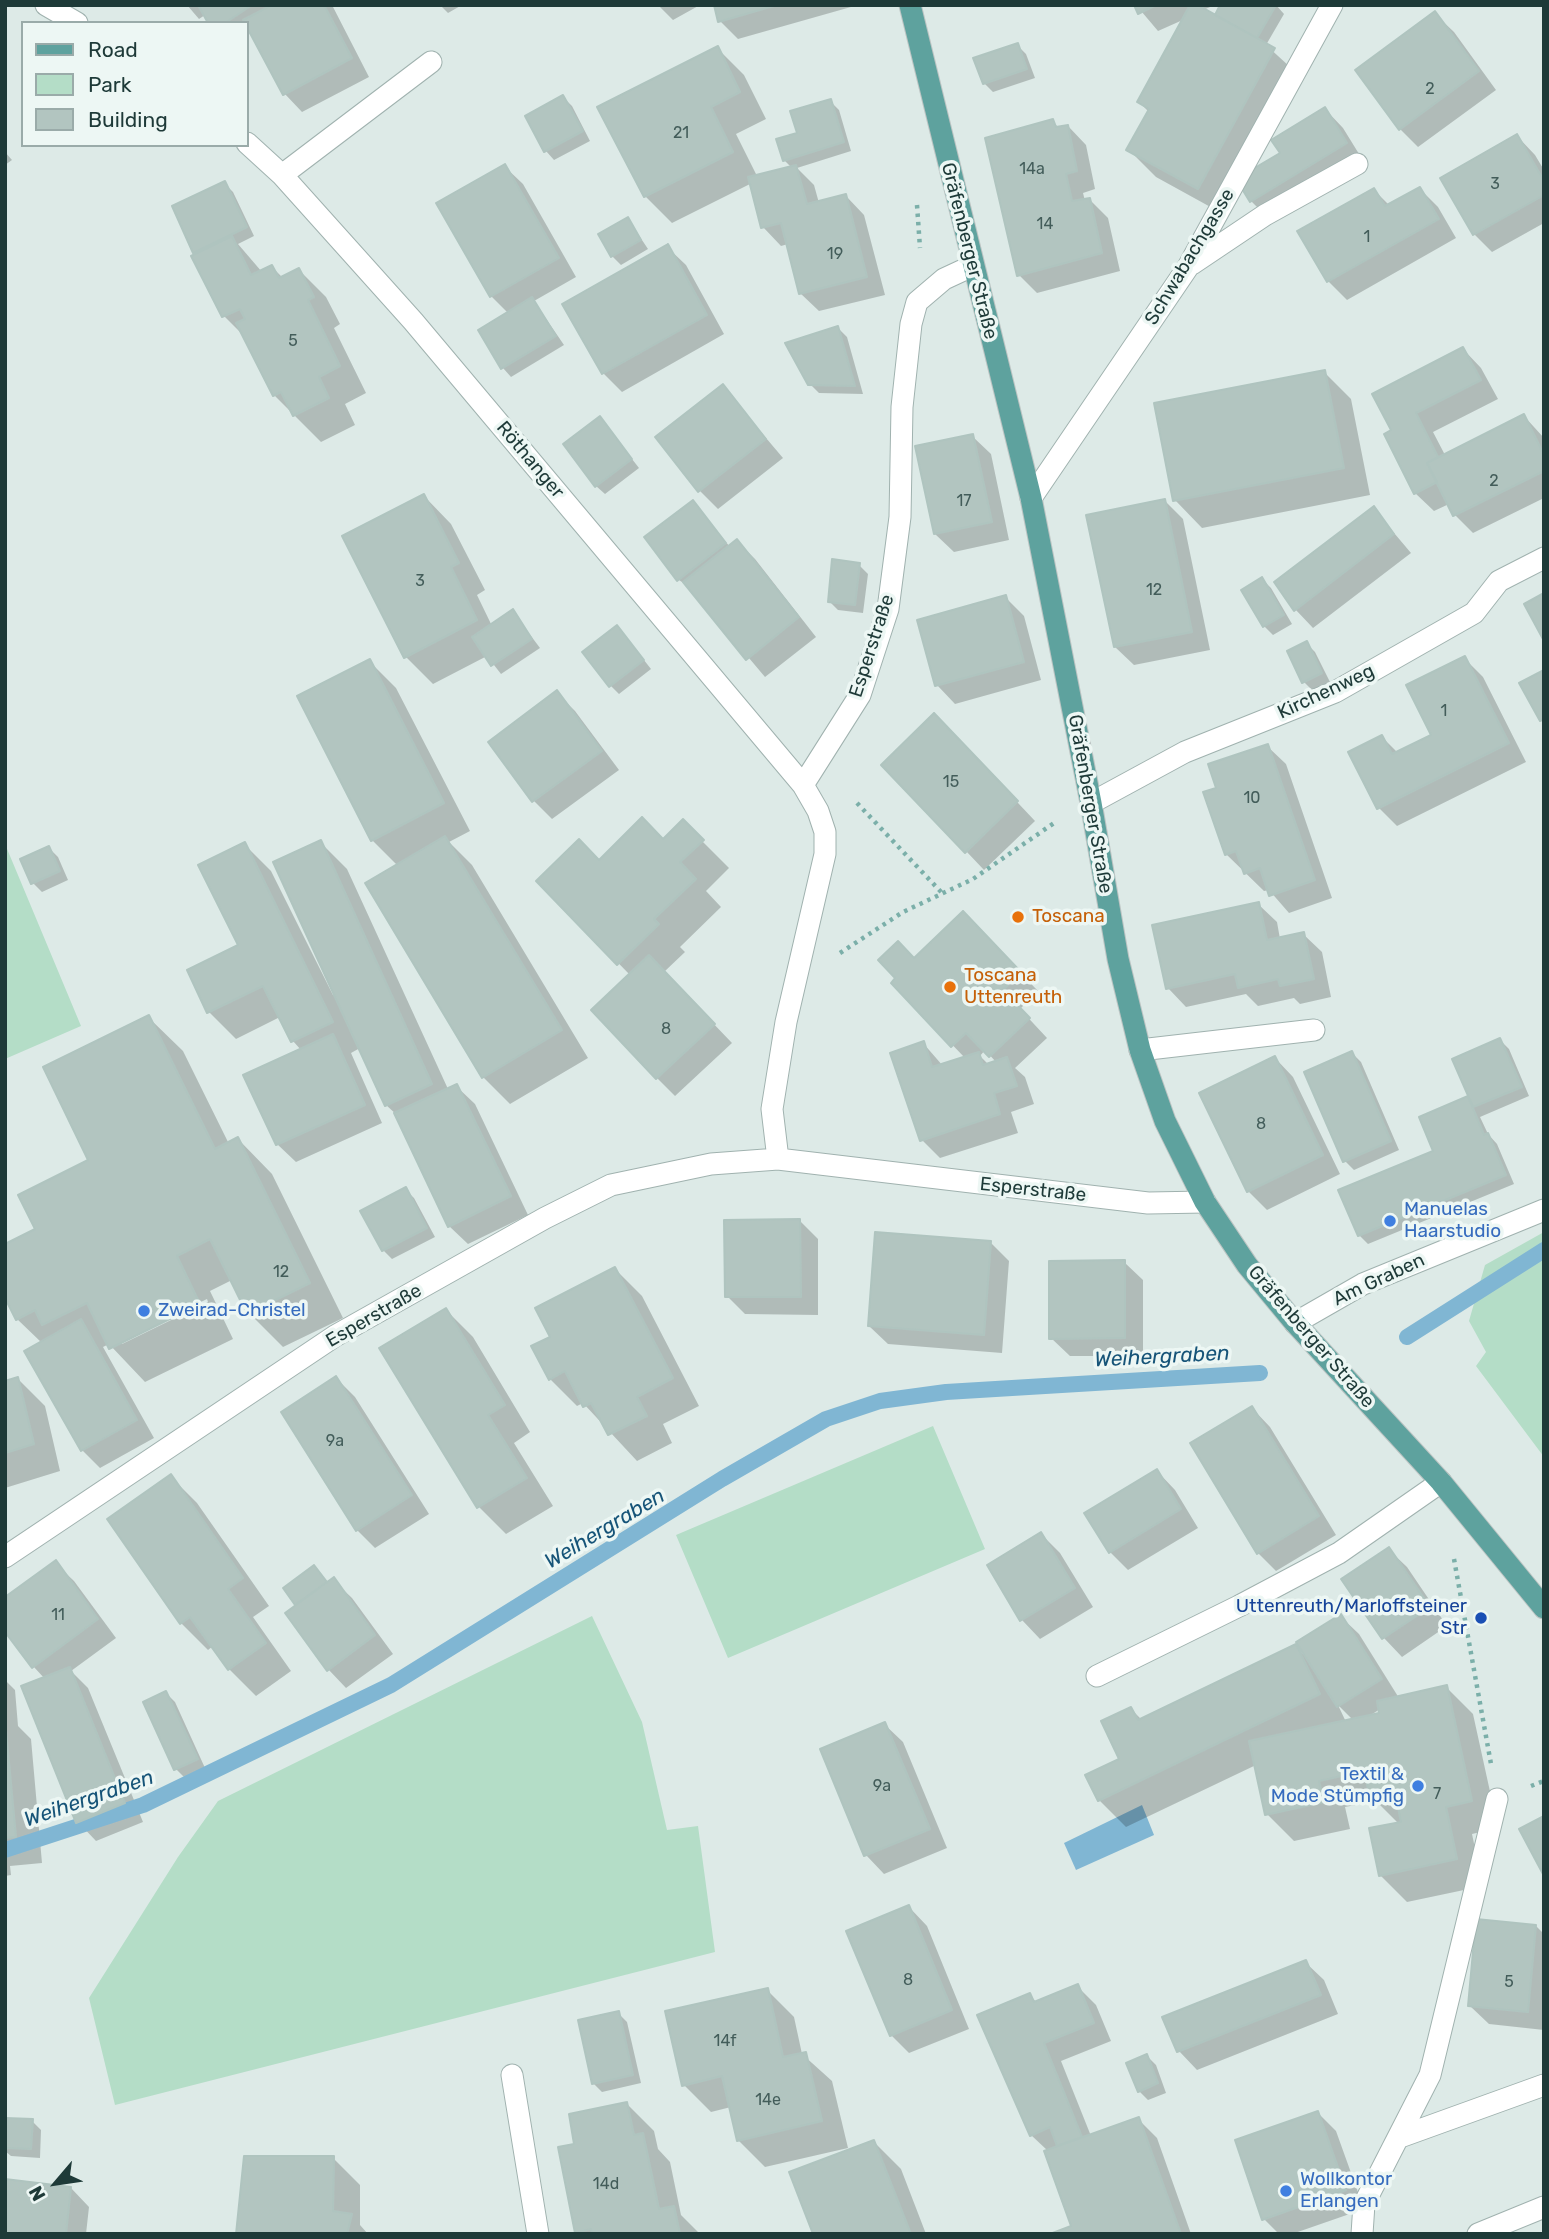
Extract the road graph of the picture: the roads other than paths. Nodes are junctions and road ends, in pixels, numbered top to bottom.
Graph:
1 (46, 5) edge
2 (909, 5) edge
3 (1332, 5) edge
4 (74, 21) edge
5 (431, 62) dead end
6 (248, 144) edge
7 (1357, 164) dead end
8 (282, 175) junction
9 (972, 266) junction
10 (1188, 267) junction
11 (1031, 498) junction
12 (1544, 558) edge
13 (803, 785) junction
14 (1091, 803) junction
15 (1314, 1030) dead end
16 (1140, 1050) junction
17 (778, 1159) junction
18 (1205, 1202) junction
19 (1544, 1210) edge
20 (1295, 1323) junction
21 (1441, 1482) junction
22 (5, 1557) edge
23 (1544, 1608) edge
24 (1097, 1676) dead end
25 (1497, 1799) road end
26 (512, 2075) dead end
27 (1544, 2085) edge
28 (1400, 2137) junction
29 (1544, 2207) edge
30 (538, 2234) edge
31 (1362, 2234) edge
32 (1478, 2234) edge

1 - 4 street
2 - 9 main road, Gräfenberger Straße
3 - 10 street, Schwabachgasse
5 - 8 street
6 - 8 street, Röthanger
7 - 10 street
8 - 13 street, Röthanger
9 - 11 main road, Gräfenberger Straße
9 - 13 street, Esperstraße
10 - 11 street, Schwabachgasse
11 - 14 main road, Gräfenberger Straße
12 - 14 street, Kirchenweg
13 - 17 street
14 - 16 main road, Gräfenberger Straße
15 - 16 street
16 - 18 main road, Gräfenberger Straße
17 - 18 street, Esperstraße
17 - 22 street, Esperstraße
18 - 20 main road, Gräfenberger Straße
19 - 20 street, Am Graben
20 - 21 main road, Gräfenberger Straße
21 - 23 main road, Gräfenberger Straße
21 - 24 street
25 - 28 street
26 - 30 street
27 - 28 street
28 - 31 street
29 - 32 street

